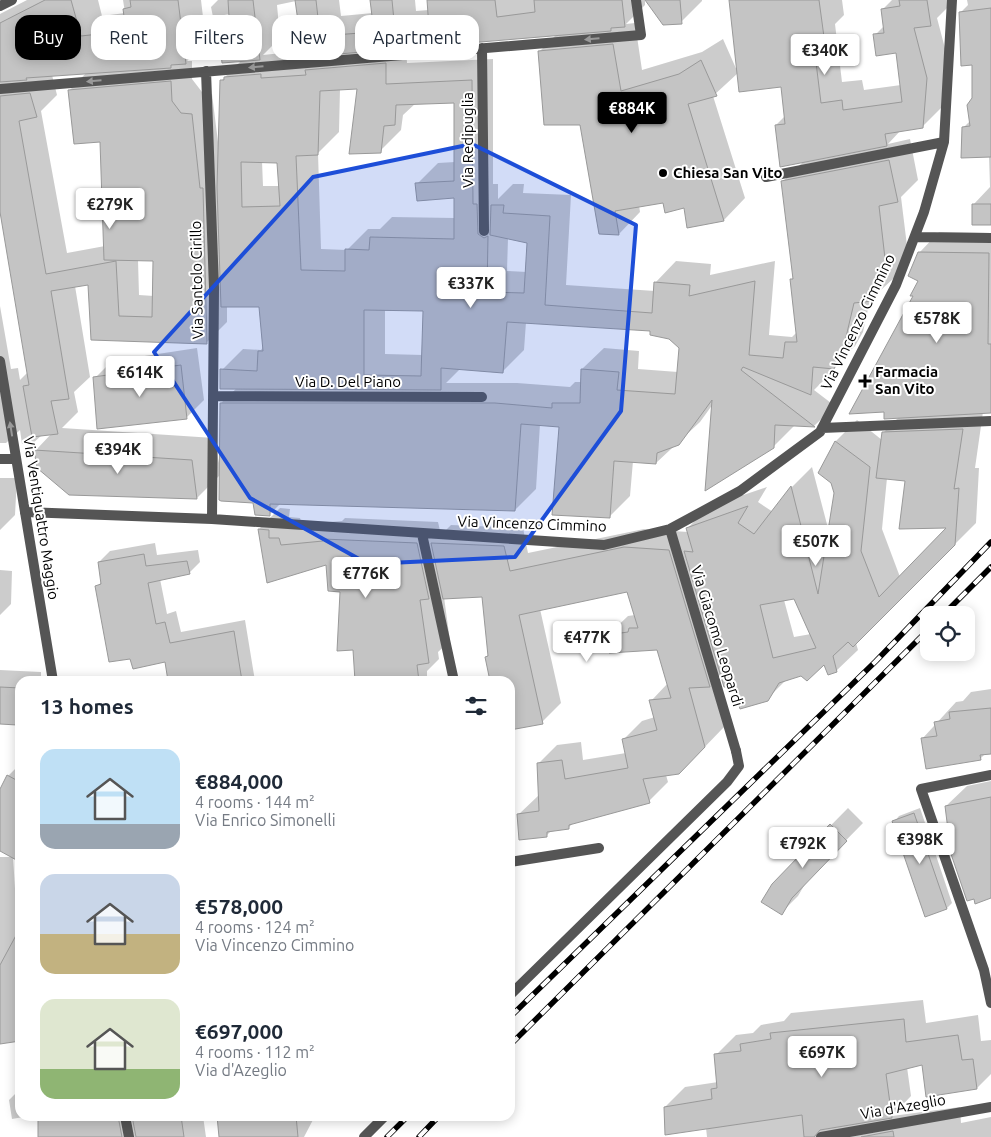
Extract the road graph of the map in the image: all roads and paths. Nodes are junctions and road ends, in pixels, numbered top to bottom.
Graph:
1 (12, 0) edge
2 (636, 0) edge
3 (952, 0) edge
4 (0, 6) edge
5 (482, 48) junction
6 (206, 71) junction
7 (0, 89) edge
8 (944, 142) junction
9 (766, 177) dead end
10 (484, 231) dead end
11 (915, 237) junction
12 (991, 238) edge
13 (0, 361) edge
14 (214, 396) junction
15 (482, 397) dead end
16 (991, 421) edge
17 (822, 428) junction
18 (0, 459) edge
19 (16, 459) junction
20 (25, 512) junction
21 (212, 519) junction
22 (670, 529) junction
23 (422, 534) junction
24 (52, 676) edge
25 (453, 676) edge
26 (991, 776) edge
27 (599, 848) dead end
28 (515, 861) edge
29 (989, 987) edge
30 (515, 990) edge
31 (991, 1003) edge
32 (991, 1107) edge
33 (126, 1121) edge
34 (381, 1121) edge
35 (129, 1137) edge
36 (364, 1137) edge
37 (820, 1137) edge

1 - 4 street
2 -> 5 street
3 - 8 street, Via Vincenzo Cimmino
5 -> 6 street
5 - 10 street, Via Redipuglia
6 -> 7 street
6 - 14 street, Via Santolo Cirillo
8 - 9 street
8 - 11 street, Via Vincenzo Cimmino
11 - 12 street
11 - 17 street, Via Vincenzo Cimmino
19 -> 13 street, Via Ventiquattro Maggio
14 - 15 street, Via D. Del Piano
14 - 21 street, Via Santolo Cirillo
16 - 17 street
17 - 22 street, Via Vincenzo Cimmino
18 - 19 street
19 - 20 street, Via Ventiquattro Maggio
20 - 21 street, Via Vincenzo Cimmino
20 - 24 street, Via Ventiquattro Maggio
21 - 23 street, Via Vincenzo Cimmino
22 - 23 street, Via Vincenzo Cimmino
22 - 30 street, Via Giacomo Leopardi
23 - 25 street
26 - 29 street
27 - 28 street
29 - 31 street
32 - 37 street, Via d'Azeglio
33 - 35 street
34 - 36 street

